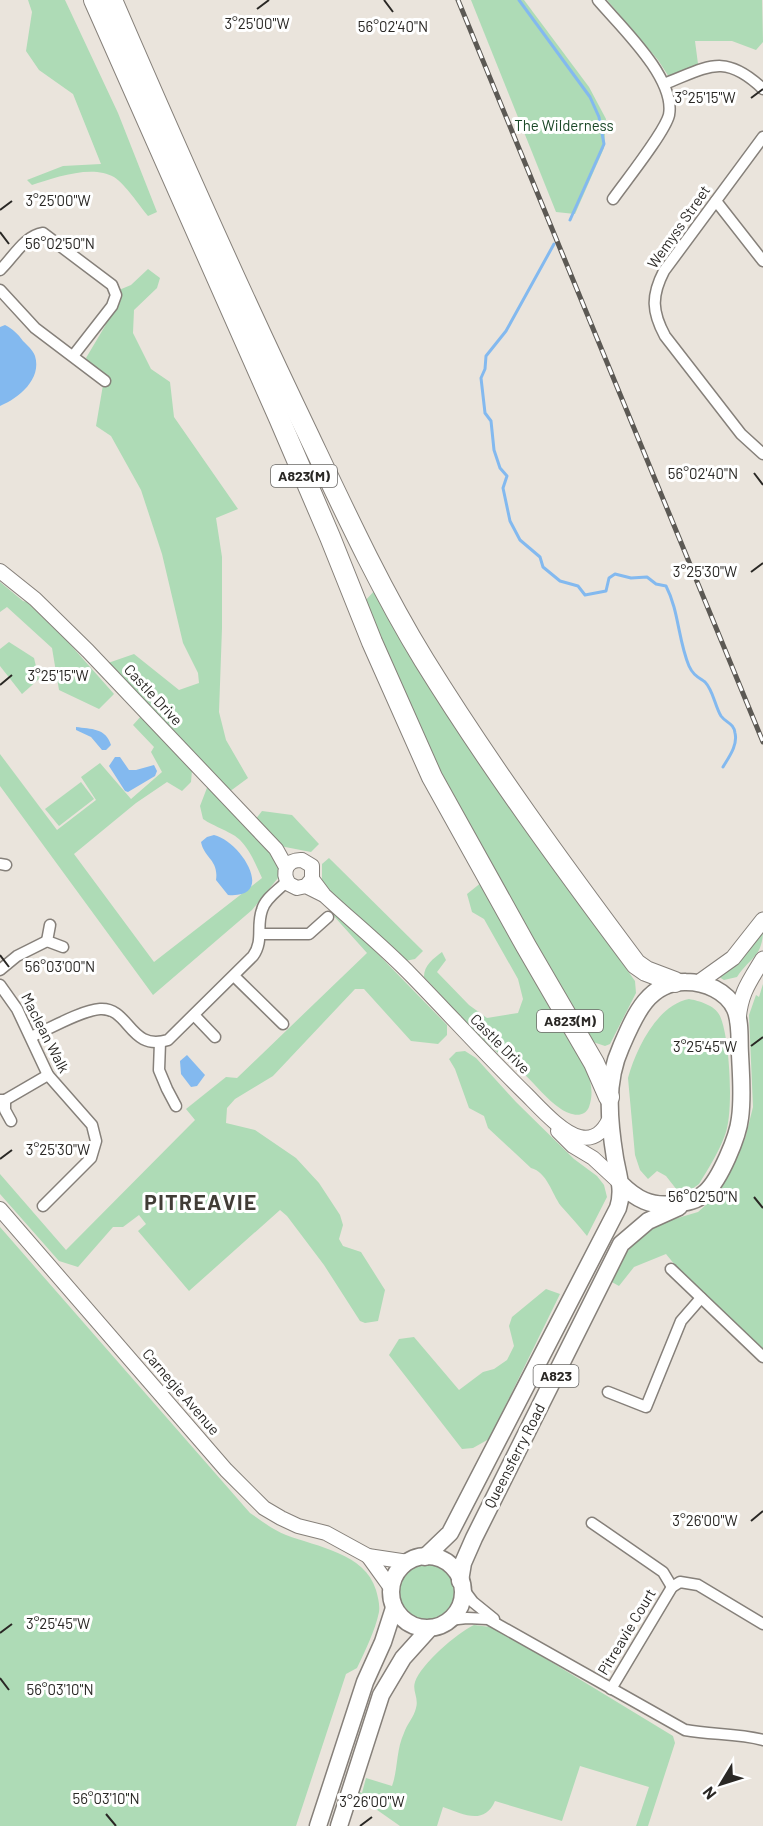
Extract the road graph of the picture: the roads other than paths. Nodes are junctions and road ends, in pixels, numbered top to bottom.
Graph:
1 (94, 0) edge
2 (112, 0) edge
3 (598, 0) edge
4 (664, 84) junction
5 (763, 89) edge
6 (763, 137) edge
7 (613, 199) dead end
8 (716, 201) junction
9 (763, 261) edge
10 (0, 270) edge
11 (0, 290) edge
12 (73, 356) junction
13 (105, 381) dead end
14 (763, 454) edge
15 (0, 571) edge
16 (290, 863) junction
17 (299, 883) junction
18 (328, 917) dead end
19 (763, 920) edge
20 (50, 925) dead end
21 (261, 934) junction
22 (47, 941) junction
23 (63, 947) dead end
24 (763, 958) edge
25 (0, 970) edge
26 (234, 976) junction
27 (675, 982) junction
28 (698, 983) junction
29 (0, 985) edge
30 (194, 1015) junction
31 (283, 1024) dead end
32 (738, 1024) junction
33 (31, 1037) junction
34 (215, 1037) dead end
35 (160, 1042) junction
36 (48, 1075) junction
37 (3, 1100) edge
38 (176, 1106) dead end
39 (610, 1106) junction
40 (549, 1116) junction
41 (11, 1121) dead end
42 (621, 1183) junction
43 (688, 1203) junction
44 (43, 1206) dead end
45 (0, 1209) edge
46 (671, 1269) dead end
47 (701, 1298) junction
48 (763, 1357) edge
49 (608, 1392) dead end
50 (592, 1523) dead end
51 (368, 1556) junction
52 (425, 1557) junction
53 (408, 1562) junction
54 (461, 1583) junction
55 (672, 1587) junction
56 (391, 1588) junction
57 (394, 1608) junction
58 (449, 1620) junction
59 (763, 1624) edge
60 (430, 1628) junction
61 (509, 1630) junction
62 (610, 1689) junction
63 (763, 1740) edge
64 (318, 1826) edge
65 (339, 1826) edge

1 - 39 highway, A823(M)
2 - 27 highway, A823(M)
3 - 4 street
4 - 5 street
4 - 7 street
6 - 8 street, Wemyss Street
8 - 9 street
8 - 14 street, Wemyss Street
10 - 12 street
11 - 12 street
12 - 13 street
15 - 16 street, Castle Drive
16 - 17 street, Castle Drive
16 - 17 street, Castle Drive
17 - 21 street
17 - 40 street, Castle Drive
18 - 21 street
19 - 28 main road
20 - 22 street
21 - 26 street
22 - 23 street
22 - 25 street
24 - 32 main road
26 - 30 street
26 - 31 street
27 - 28 main road, A823
27 - 39 main road, A823
28 - 32 main road, A823
29 - 33 street, Maclean Walk
30 - 34 street
30 - 35 street
32 - 43 main road, A823
33 - 35 street
33 - 36 street, Maclean Walk
35 - 38 street
36 - 37 street
36 - 44 street, Maclean Walk
37 - 41 street
39 - 40 street, Castle Drive
39 - 42 main road, A823
40 - 42 street, Castle Drive
42 - 43 main road
42 - 52 main road, Queensferry Road / A823
43 - 54 main road, Queensferry Road / A823
45 - 51 street, Carnegie Avenue
46 - 47 street
47 - 48 street
47 - 49 street
50 - 55 street
51 - 53 street
51 - 56 street
52 - 53 main road, A823
52 - 54 main road
53 - 56 main road
54 - 58 main road, A823
54 - 61 street
55 - 59 street, Pitreavie Court
55 - 62 street, Pitreavie Court
56 - 57 main road
57 - 60 main road
57 - 64 main road
58 - 60 main road
58 - 61 street
60 - 65 main road
61 - 62 street
62 - 63 street

